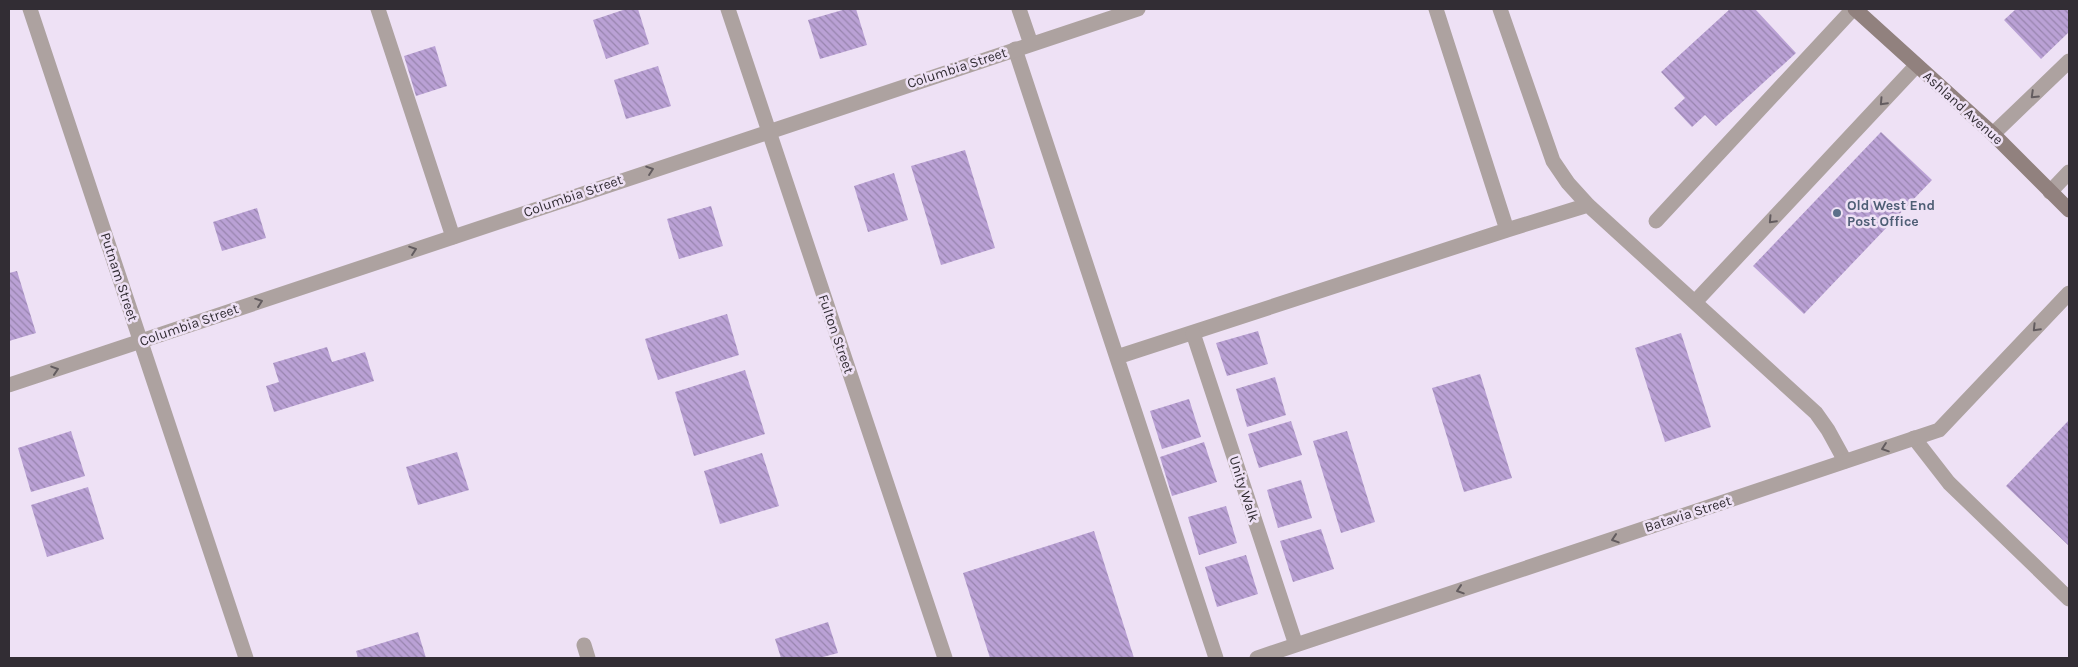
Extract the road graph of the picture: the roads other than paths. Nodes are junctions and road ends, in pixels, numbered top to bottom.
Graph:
1 (30, 9) edge
2 (378, 9) edge
3 (728, 9) edge
4 (1019, 9) edge
5 (1138, 9) edge
6 (1436, 9) edge
7 (1500, 9) edge
8 (1854, 9) edge
9 (1031, 44) junction
10 (1016, 49) junction
11 (2069, 61) edge
12 (1916, 66) junction
13 (768, 131) junction
14 (1993, 134) junction
15 (2069, 172) edge
16 (2050, 192) junction
17 (1588, 205) junction
18 (2069, 210) edge
19 (1656, 221) dead end
20 (1507, 230) junction
21 (453, 236) junction
22 (2069, 293) edge
23 (1695, 302) junction
24 (1192, 332) junction
25 (140, 341) junction
26 (1117, 357) junction
27 (9, 385) edge
28 (1914, 438) junction
29 (1845, 462) junction
30 (2069, 599) edge
31 (1296, 645) junction
32 (246, 658) edge
33 (945, 658) edge
34 (1216, 658) edge
35 (1257, 658) edge

1 - 25 street, Putnam Street
2 - 21 street
3 - 13 street, Fulton Street
4 - 9 street
5 - 9 street, Columbia Street
6 - 20 street
7 - 17 street
8 - 12 street, Ashland Avenue
8 - 19 street
9 - 10 street, Columbia Street
10 - 13 street, Columbia Street
10 - 26 street
11 -> 14 street
12 - 14 street, Ashland Avenue
12 -> 23 street
21 -> 13 street, Columbia Street
13 - 33 street, Fulton Street
14 - 16 street, Ashland Avenue
15 - 16 street
16 - 18 street, Ashland Avenue
17 - 20 street
17 - 23 street
20 - 24 street
25 -> 21 street, Columbia Street
22 -> 28 street, Batavia Street
23 - 29 street
24 - 26 street
24 - 31 street, Unity Walk
27 -> 25 street, Columbia Street
25 - 32 street, Putnam Street
26 - 34 street
28 -> 29 street, Batavia Street
28 - 30 street
29 -> 31 street, Batavia Street
31 - 35 street, Batavia Street

